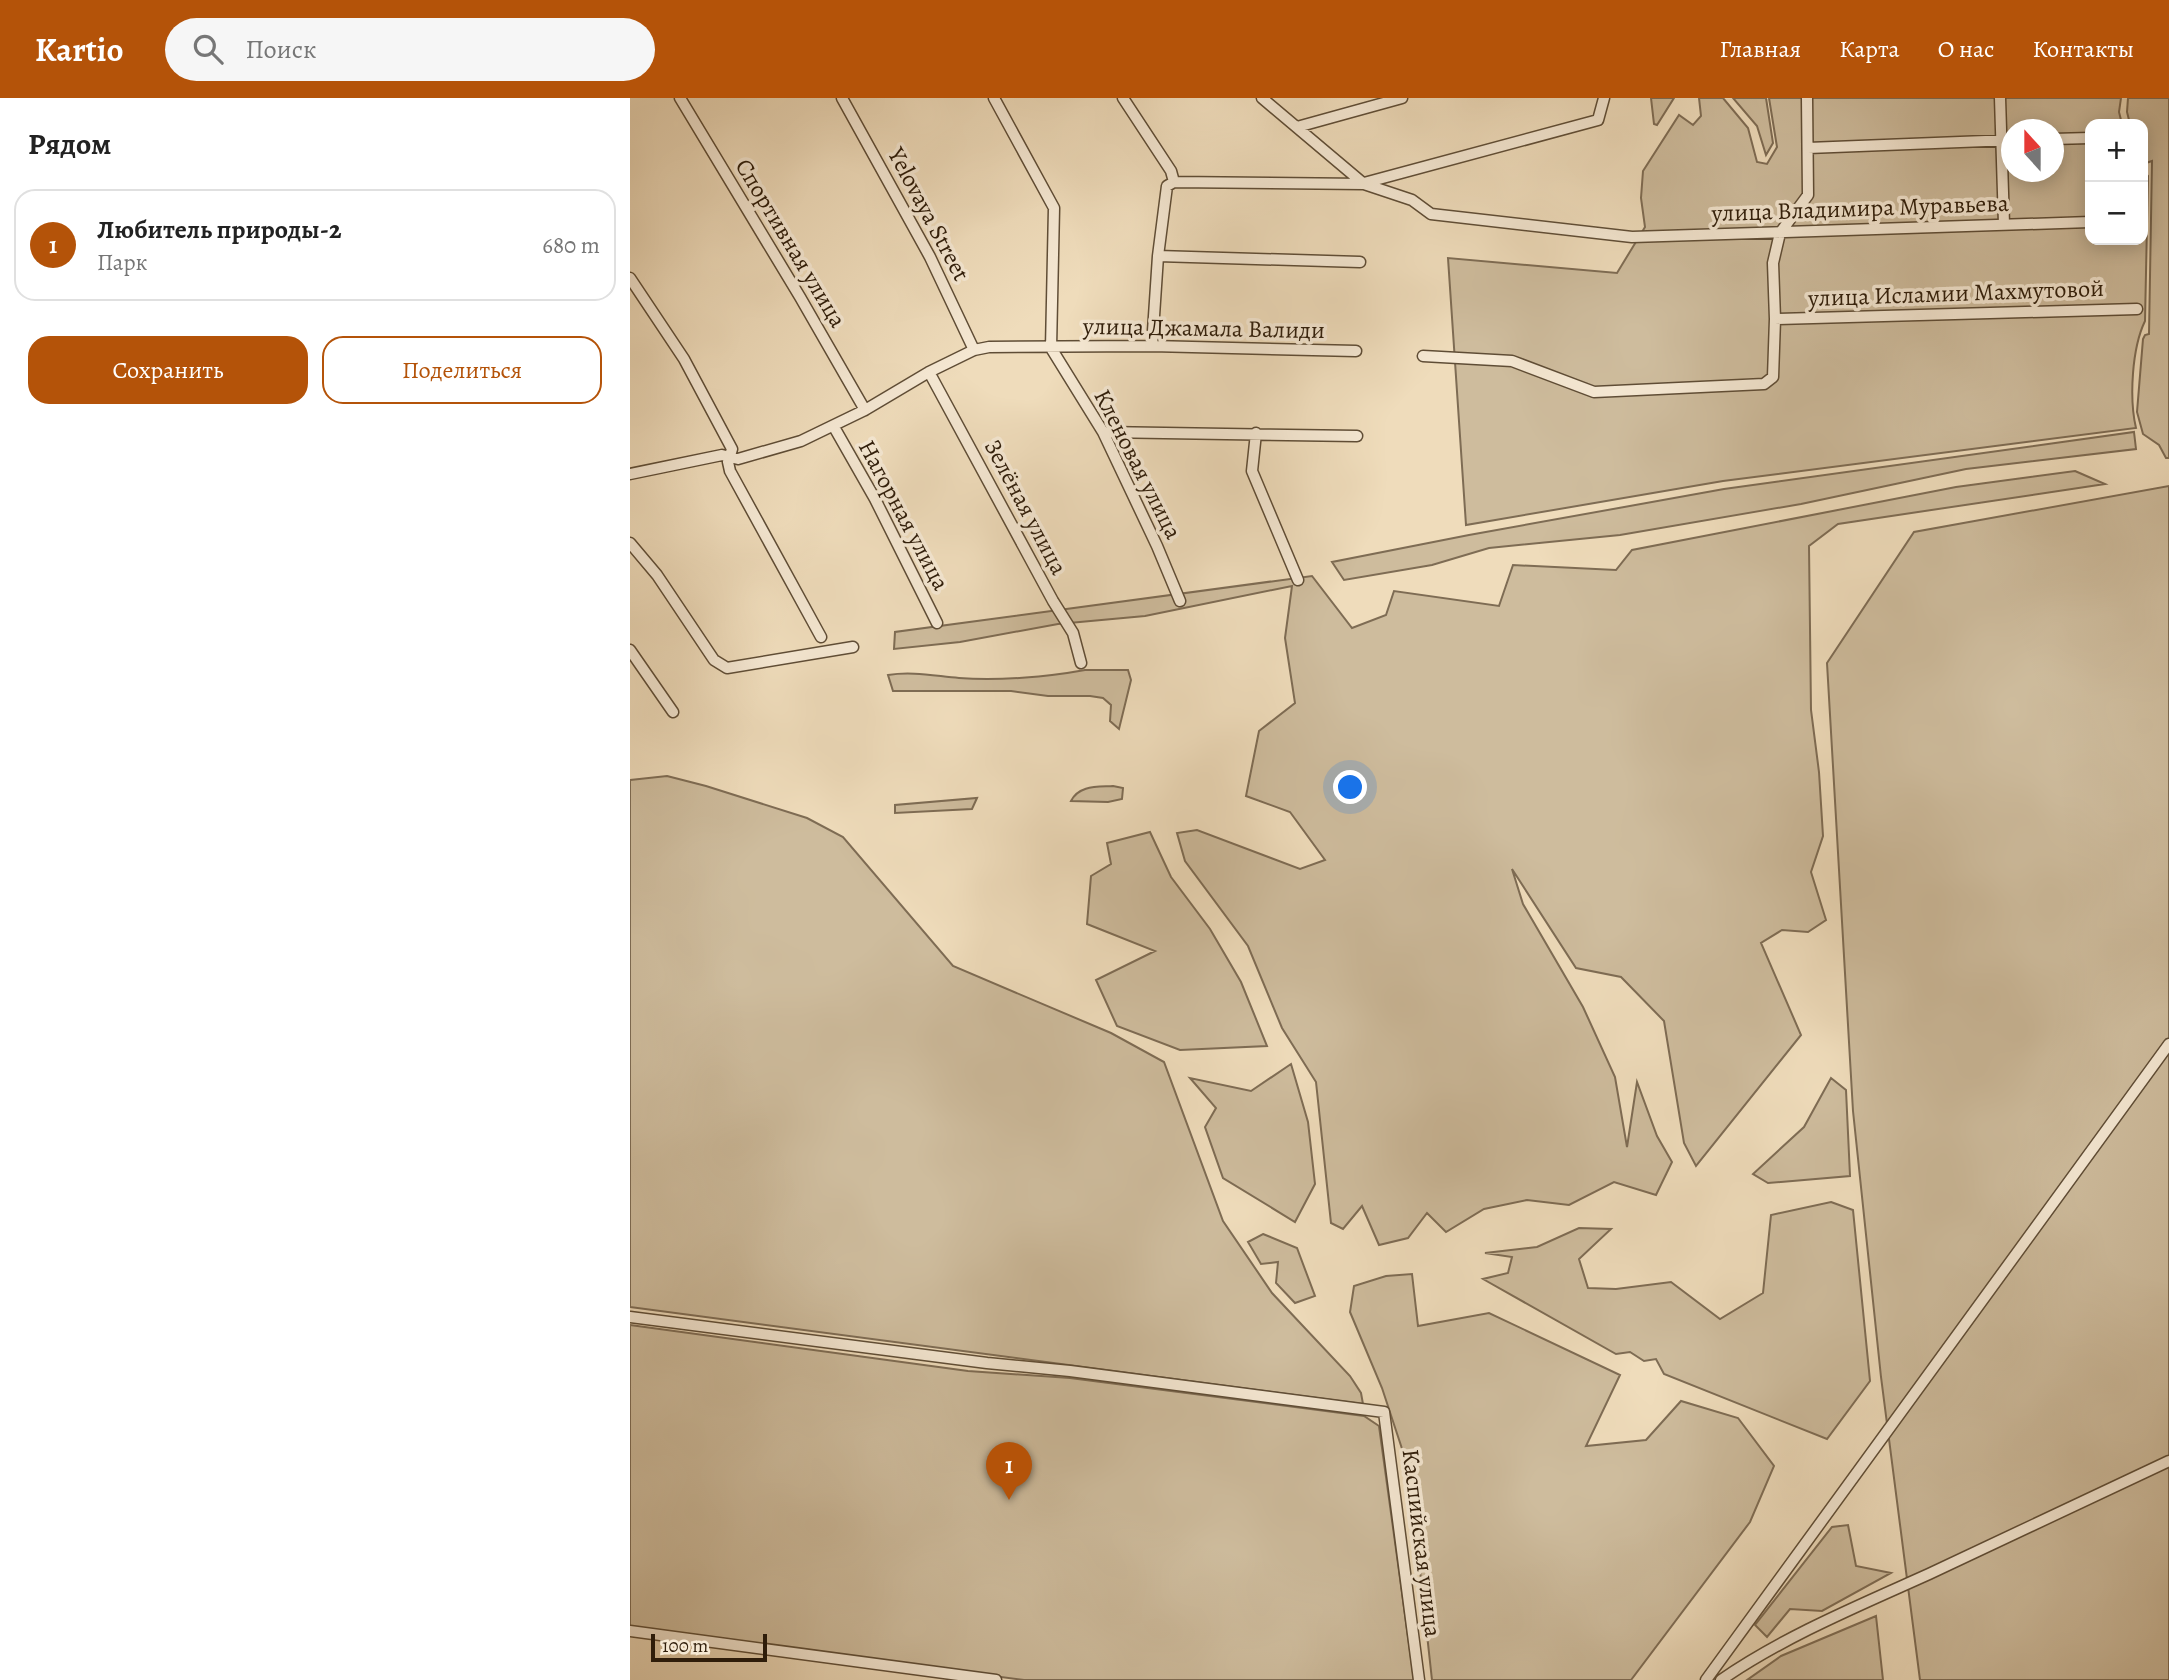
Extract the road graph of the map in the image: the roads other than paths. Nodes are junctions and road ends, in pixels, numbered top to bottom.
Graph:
1 (680, 98) edge
2 (842, 98) edge
3 (994, 98) edge
4 (1123, 98) edge
5 (1262, 98) edge
6 (1402, 98) edge
7 (1604, 98) edge
8 (1807, 98) edge
9 (2000, 98) edge
10 (2003, 119) edge
11 (1297, 127) junction
12 (2085, 138) edge
13 (2064, 139) edge
14 (2001, 141) edge
15 (1808, 148) junction
16 (1174, 182) junction
17 (2005, 182) edge
18 (1364, 184) junction
19 (2085, 222) edge
20 (2004, 224) junction
21 (1780, 233) junction
22 (1158, 256) junction
23 (1360, 262) dead end
24 (630, 278) edge
25 (2137, 309) dead end
26 (1776, 319) junction
27 (1152, 346) junction
28 (1051, 348) junction
29 (974, 350) junction
30 (1356, 351) dead end
31 (1423, 356) dead end
32 (929, 372) junction
33 (864, 410) junction
34 (834, 427) junction
35 (1103, 432) junction
36 (1256, 433) junction
37 (1357, 436) dead end
38 (730, 456) junction
39 (630, 474) edge
40 (632, 550) edge
41 (1298, 580) dead end
42 (1180, 601) dead end
43 (937, 623) dead end
44 (821, 637) dead end
45 (853, 647) dead end
46 (630, 650) edge
47 (1082, 663) dead end
48 (673, 712) dead end
49 (2169, 1044) edge
50 (630, 1317) edge
51 (2169, 1461) edge
52 (630, 1631) edge
53 (996, 1680) edge
54 (1419, 1680) edge
55 (1706, 1680) edge
56 (1721, 1680) edge

1 - 33 street, Спортивная улица
2 - 29 street, Yelovaya Street
3 - 28 street
4 - 16 street
5 - 11 street
6 - 11 street
7 - 18 street
8 - 15 street
9 - 10 street
11 - 18 street
12 - 13 street
14 - 15 street
15 - 21 street
16 - 18 street
16 - 22 street
17 - 20 street
18 - 21 street, улица Владимира Муравьева
19 - 20 street, улица Владимира Муравьева
20 - 21 street, улица Владимира Муравьева
21 - 26 street
22 - 23 street
22 - 27 street
24 - 38 street
25 - 26 street, улица Исламии Махмутовой
26 - 31 street
27 - 28 street, улица Джамала Валиди
27 - 30 street, улица Джамала Валиди
28 - 29 street, улица Джамала Валиди
28 - 35 street, Кленовая улица
29 - 32 street
32 - 33 street
32 - 47 street, Зелёная улица
33 - 34 street
34 - 38 street
34 - 43 street, Нагорная улица
35 - 36 street
35 - 42 street, Кленовая улица
36 - 37 street
36 - 41 street
38 - 39 street
38 - 44 street
40 - 45 street
46 - 48 street
49 - 55 street
50 - 54 street, Каспийская улица
51 - 56 street
52 - 53 street

